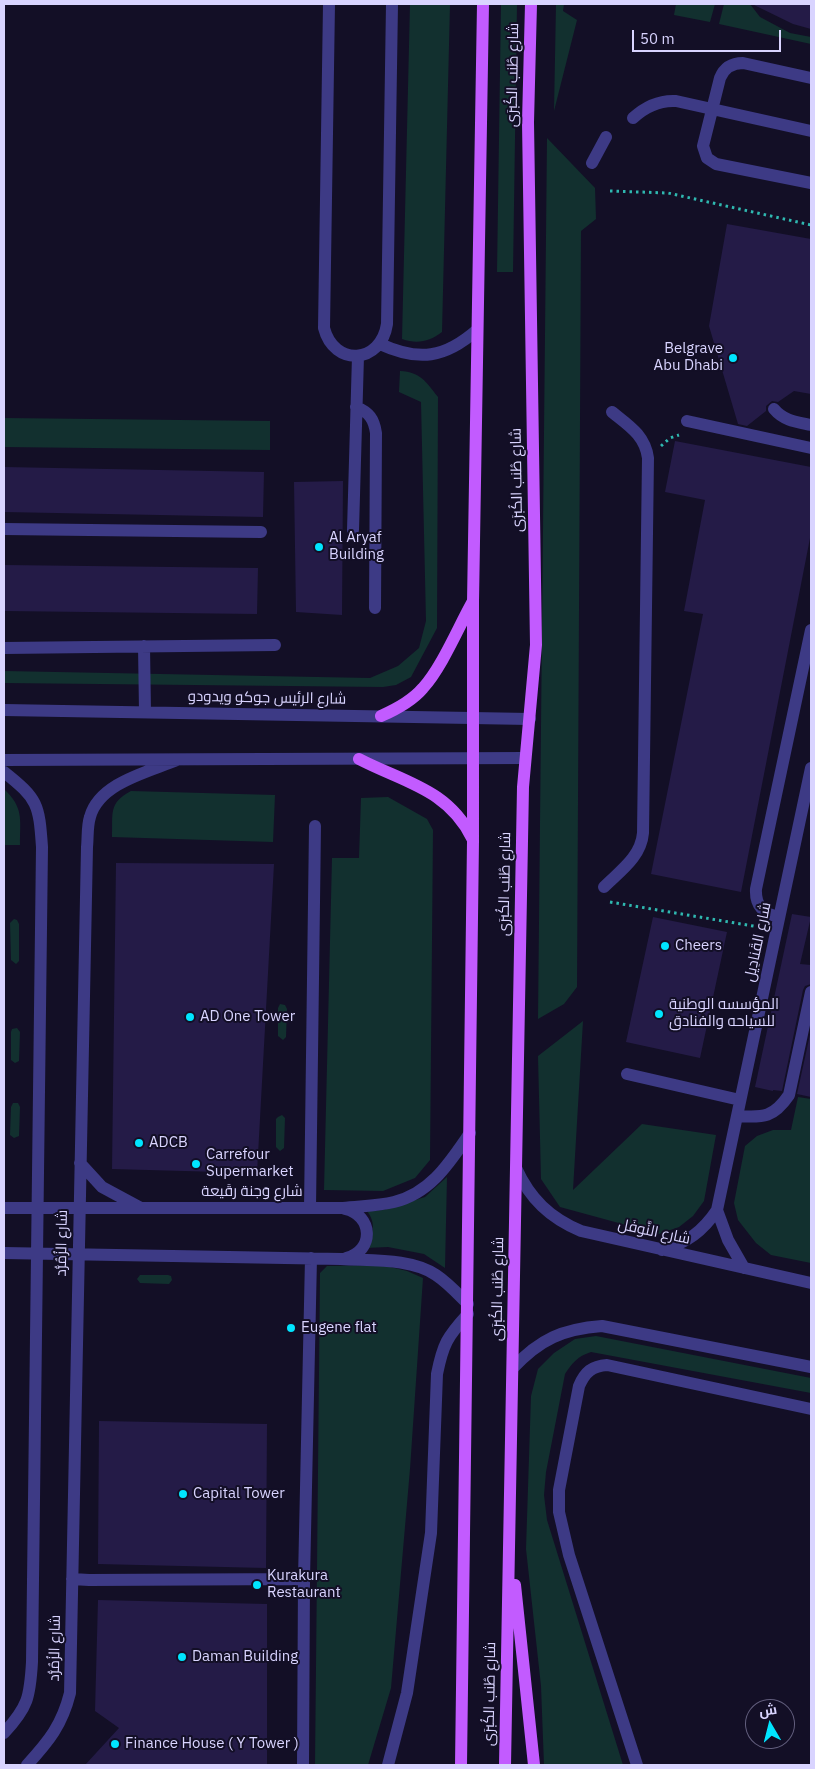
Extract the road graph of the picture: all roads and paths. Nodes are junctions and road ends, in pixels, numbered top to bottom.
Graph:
1 (329, 4) edge
2 (392, 4) edge
3 (483, 4) edge
4 (531, 4) edge
5 (811, 78) edge
6 (713, 110) junction
7 (634, 118) dead end
8 (811, 132) edge
9 (606, 137) dead end
10 (592, 163) dead end
11 (811, 183) edge
12 (610, 190) dead end
13 (811, 225) edge
14 (477, 330) junction
15 (380, 344) junction
16 (358, 356) junction
17 (356, 408) junction
18 (774, 409) dead end
19 (612, 412) dead end
20 (686, 421) dead end
21 (811, 426) edge
22 (681, 435) dead end
23 (811, 448) edge
24 (648, 458) junction
25 (4, 529) edge
26 (354, 530) dead end
27 (261, 532) dead end
28 (473, 601) junction
29 (375, 608) dead end
30 (811, 630) edge
31 (275, 645) dead end
32 (144, 646) junction
33 (4, 648) edge
34 (4, 710) edge
35 (145, 712) junction
36 (381, 716) junction
37 (473, 718) junction
38 (530, 719) junction
39 (473, 758) junction
40 (525, 758) junction
41 (359, 759) junction
42 (4, 760) edge
43 (177, 760) junction
44 (811, 768) edge
45 (4, 772) edge
46 (314, 826) dead end
47 (473, 842) junction
48 (604, 887) dead end
49 (604, 902) dead end
50 (780, 917) junction
51 (777, 930) junction
52 (811, 992) edge
53 (627, 1074) dead end
54 (740, 1100) junction
55 (738, 1116) junction
56 (470, 1133) junction
57 (80, 1163) junction
58 (516, 1168) junction
59 (4, 1208) edge
60 (310, 1208) junction
61 (343, 1208) junction
62 (37, 1209) junction
63 (79, 1209) junction
64 (143, 1209) junction
65 (717, 1210) junction
66 (662, 1250) junction
67 (4, 1253) edge
68 (36, 1253) junction
69 (78, 1254) junction
70 (311, 1258) junction
71 (341, 1259) junction
72 (744, 1268) junction
73 (811, 1283) edge
74 (468, 1309) junction
75 (811, 1367) edge
76 (513, 1368) junction
77 (811, 1409) edge
78 (510, 1530) junction
79 (72, 1579) junction
80 (304, 1579) junction
81 (4, 1733) edge
82 (27, 1765) edge
83 (304, 1765) edge
84 (388, 1765) edge
85 (461, 1765) edge
86 (505, 1765) edge
87 (534, 1765) edge
88 (637, 1765) edge

1 - 16 street
2 - 15 street
3 - 14 main road, شارع طُنب الكُبرَى
4 - 38 main road, شارع طُنب الكُبرَى
5 - 6 street
6 - 7 street
6 - 8 street
6 - 11 street
9 - 10 street
12 - 13 path
14 - 15 street
14 - 28 main road, شارع طُنب الكُبرَى
15 - 16 street
16 - 17 street
17 - 26 street
17 - 29 street
18 - 21 street
19 - 24 street
20 - 23 street
22 - 24 path
24 - 48 street
25 - 27 street
28 - 36 main road
28 - 37 main road, شارع طُنب الكُبرَى
30 - 50 street
31 - 32 street
32 - 33 street
32 - 35 street
34 - 35 street, شارع الرئيس جوكو ويدودو
35 - 36 street, شارع الرئيس جوكو ويدودو
36 - 37 street, شارع الرئيس جوكو ويدودو
37 - 38 street, شارع الرئيس جوكو ويدودو
37 - 39 main road, شارع طُنب الكُبرَى
38 - 40 main road, شارع طُنب الكُبرَى
39 - 40 street
39 - 41 street
39 - 47 main road, شارع طُنب الكُبرَى
40 - 58 main road, شارع طُنب الكُبرَى
41 - 43 street
41 - 47 main road
42 - 43 street
43 - 57 street, شارع الزُمُرُّد
44 - 50 street, شارع القَنادِيل
45 - 62 street, شارع الزُمُرُّد
46 - 60 street
47 - 56 main road, شارع طُنب الكُبرَى
49 - 51 path
50 - 51 street, شارع القَنادِيل
51 - 54 street, شارع القَنادِيل
52 - 55 street
53 - 54 street
54 - 55 street, شارع القَنادِيل
55 - 65 street, شارع القَنادِيل
56 - 61 street, شارع وَجنة رقَيعة
56 - 74 main road, شارع طُنب الكُبرَى
57 - 63 street, شارع الزُمُرُّد
57 - 64 street
58 - 66 street, شارع النَّوفَل
58 - 76 main road, شارع طُنب الكُبرَى
59 - 62 street, شارع وَجنة رقَيعة
60 - 61 street, شارع وَجنة رقَيعة
60 - 64 street, شارع وَجنة رقَيعة
61 - 71 street
62 - 63 street, شارع وَجنة رقَيعة
62 - 68 street, شارع الزُمُرُّد
63 - 64 street, شارع وَجنة رقَيعة
63 - 69 street, شارع الزُمُرُّد
65 - 66 street, شارع القَنادِيل
65 - 72 street
66 - 72 street, شارع النَّوفَل
67 - 68 street
68 - 69 street
68 - 81 street, شارع الزُمُرُّد
69 - 70 street
69 - 79 street, شارع الزُمُرُّد
70 - 71 street
70 - 80 street
71 - 74 street
72 - 73 street, شارع النَّوفَل
74 - 84 street
74 - 85 main road, شارع طُنب الكُبرَى
75 - 76 street
76 - 78 main road, شارع طُنب الكُبرَى
77 - 88 street
78 - 86 main road, شارع طُنب الكُبرَى
78 - 87 main road
79 - 80 street
79 - 82 street, شارع الزُمُرُّد
80 - 83 street

